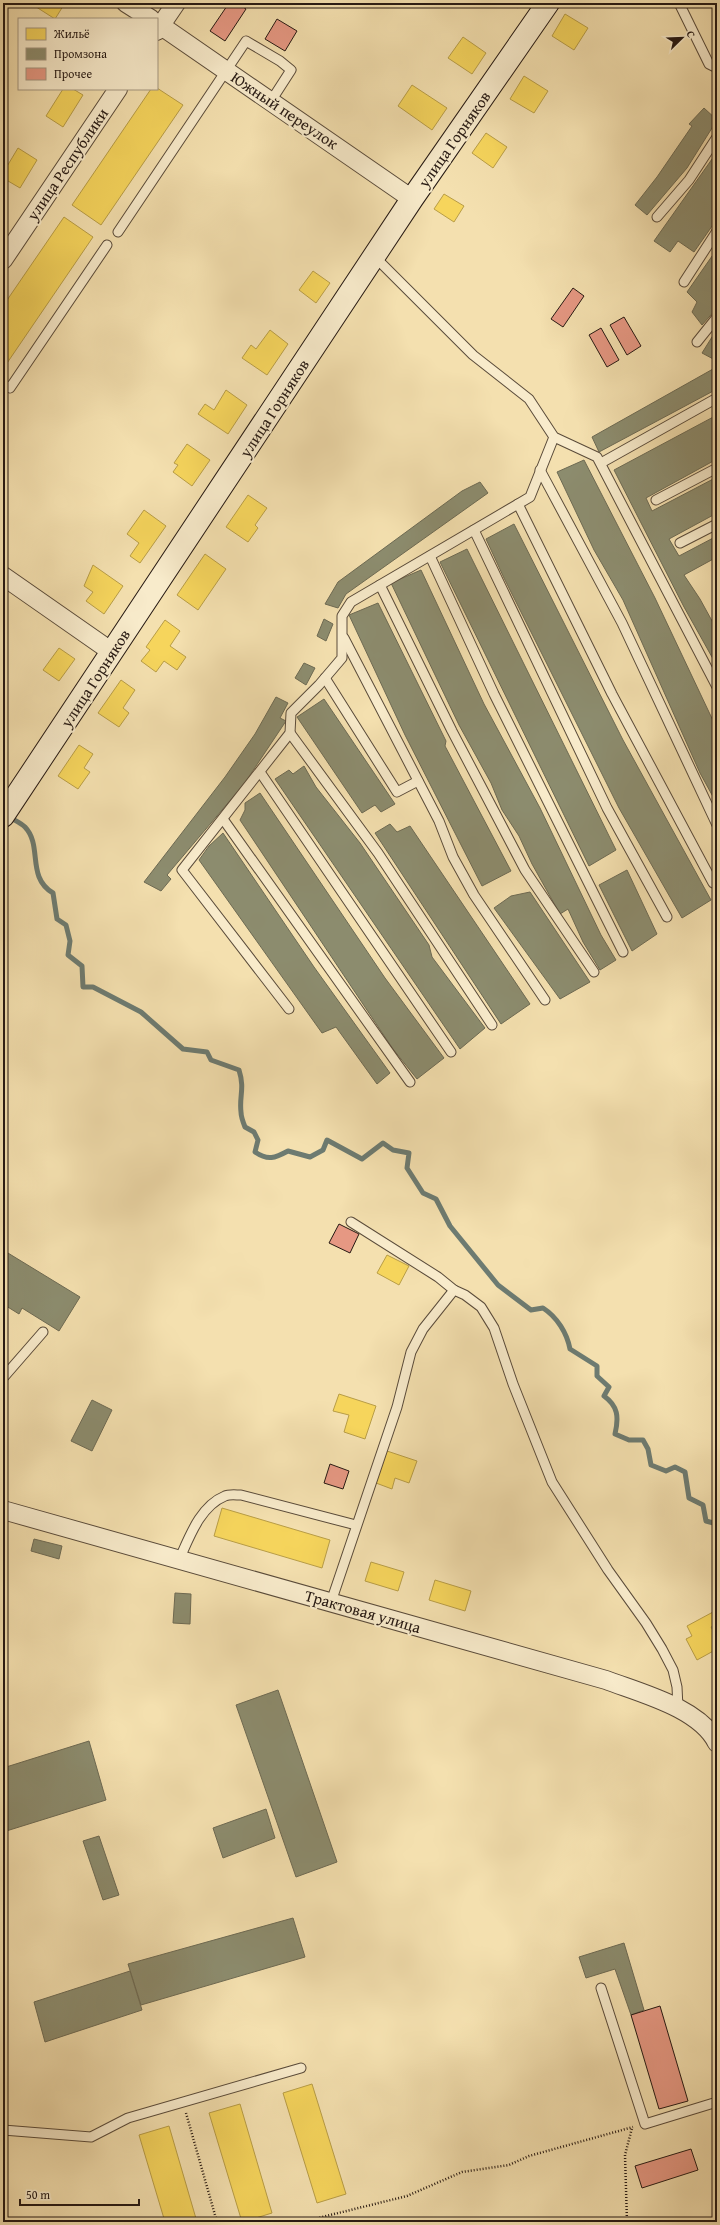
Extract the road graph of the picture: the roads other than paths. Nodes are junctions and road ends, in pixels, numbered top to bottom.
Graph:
1 (126, 3) edge
2 (176, 3) edge
3 (548, 3) edge
4 (678, 3) edge
5 (146, 18) edge
6 (158, 23) edge
7 (158, 26) edge
8 (717, 68) edge
9 (226, 70) junction
10 (117, 90) edge
11 (271, 101) junction
12 (717, 137) edge
13 (412, 199) junction
14 (657, 217) dead end
15 (717, 231) edge
16 (118, 232) dead end
17 (107, 245) dead end
18 (374, 256) junction
19 (3, 260) edge
20 (684, 282) dead end
21 (717, 317) edge
22 (696, 342) dead end
23 (3, 384) edge
24 (717, 398) edge
25 (554, 437) junction
26 (601, 463) junction
27 (717, 468) edge
28 (540, 470) junction
29 (656, 500) dead end
30 (518, 504) junction
31 (717, 524) edge
32 (474, 530) junction
33 (680, 544) dead end
34 (430, 556) junction
35 (3, 576) edge
36 (380, 585) junction
37 (342, 635) junction
38 (112, 652) junction
39 (325, 678) junction
40 (717, 687) edge
41 (290, 733) junction
42 (260, 772) junction
43 (418, 781) junction
44 (3, 816) edge
45 (222, 819) junction
46 (717, 825) edge
47 (714, 883) dead end
48 (667, 917) dead end
49 (623, 952) dead end
50 (594, 972) dead end
51 (545, 1000) dead end
52 (289, 1009) dead end
53 (492, 1025) dead end
54 (451, 1052) dead end
55 (410, 1082) dead end
56 (351, 1222) dead end
57 (454, 1290) junction
58 (43, 1332) dead end
59 (3, 1378) edge
60 (3, 1510) edge
61 (356, 1525) junction
62 (179, 1560) junction
63 (331, 1602) junction
64 (678, 1708) junction
65 (716, 1738) edge
66 (601, 1988) dead end
67 (301, 2068) dead end
68 (717, 2102) edge
69 (3, 2130) edge

1 - 5 street, Южный переулок
2 - 6 street
3 - 13 street, улица Горняков
4 - 8 lane
7 - 9 street, Южный переулок
9 - 11 street, Южный переулок
9 - 11 lane
9 - 16 lane
10 - 19 street, улица Республики
11 - 13 street, Южный переулок
12 - 14 lane
13 - 18 street, улица Горняков
15 - 20 lane
17 - 23 lane
18 - 25 lane
18 - 38 street, улица Горняков
21 - 22 lane
24 - 26 lane
25 - 26 lane
25 - 28 lane
26 - 40 lane
27 - 29 lane
28 - 30 lane
28 - 46 lane
30 - 32 lane
30 - 47 lane
31 - 33 lane
32 - 34 lane
32 - 48 lane
34 - 36 lane
34 - 49 lane
35 - 38 street
36 - 37 lane
36 - 50 lane
37 - 39 lane
37 - 43 lane
38 - 44 street, улица Горняков
39 - 41 lane
39 - 43 lane
41 - 42 lane
41 - 53 lane
42 - 45 lane
42 - 54 lane
43 - 51 lane
45 - 52 lane
45 - 55 lane
56 - 57 lane
57 - 61 lane
57 - 64 lane
58 - 59 lane
60 - 62 street, Трактовая улица
61 - 62 lane
61 - 63 lane
62 - 63 street, Трактовая улица
63 - 64 street, Трактовая улица
64 - 65 street, Трактовая улица
66 - 68 lane
67 - 69 lane

